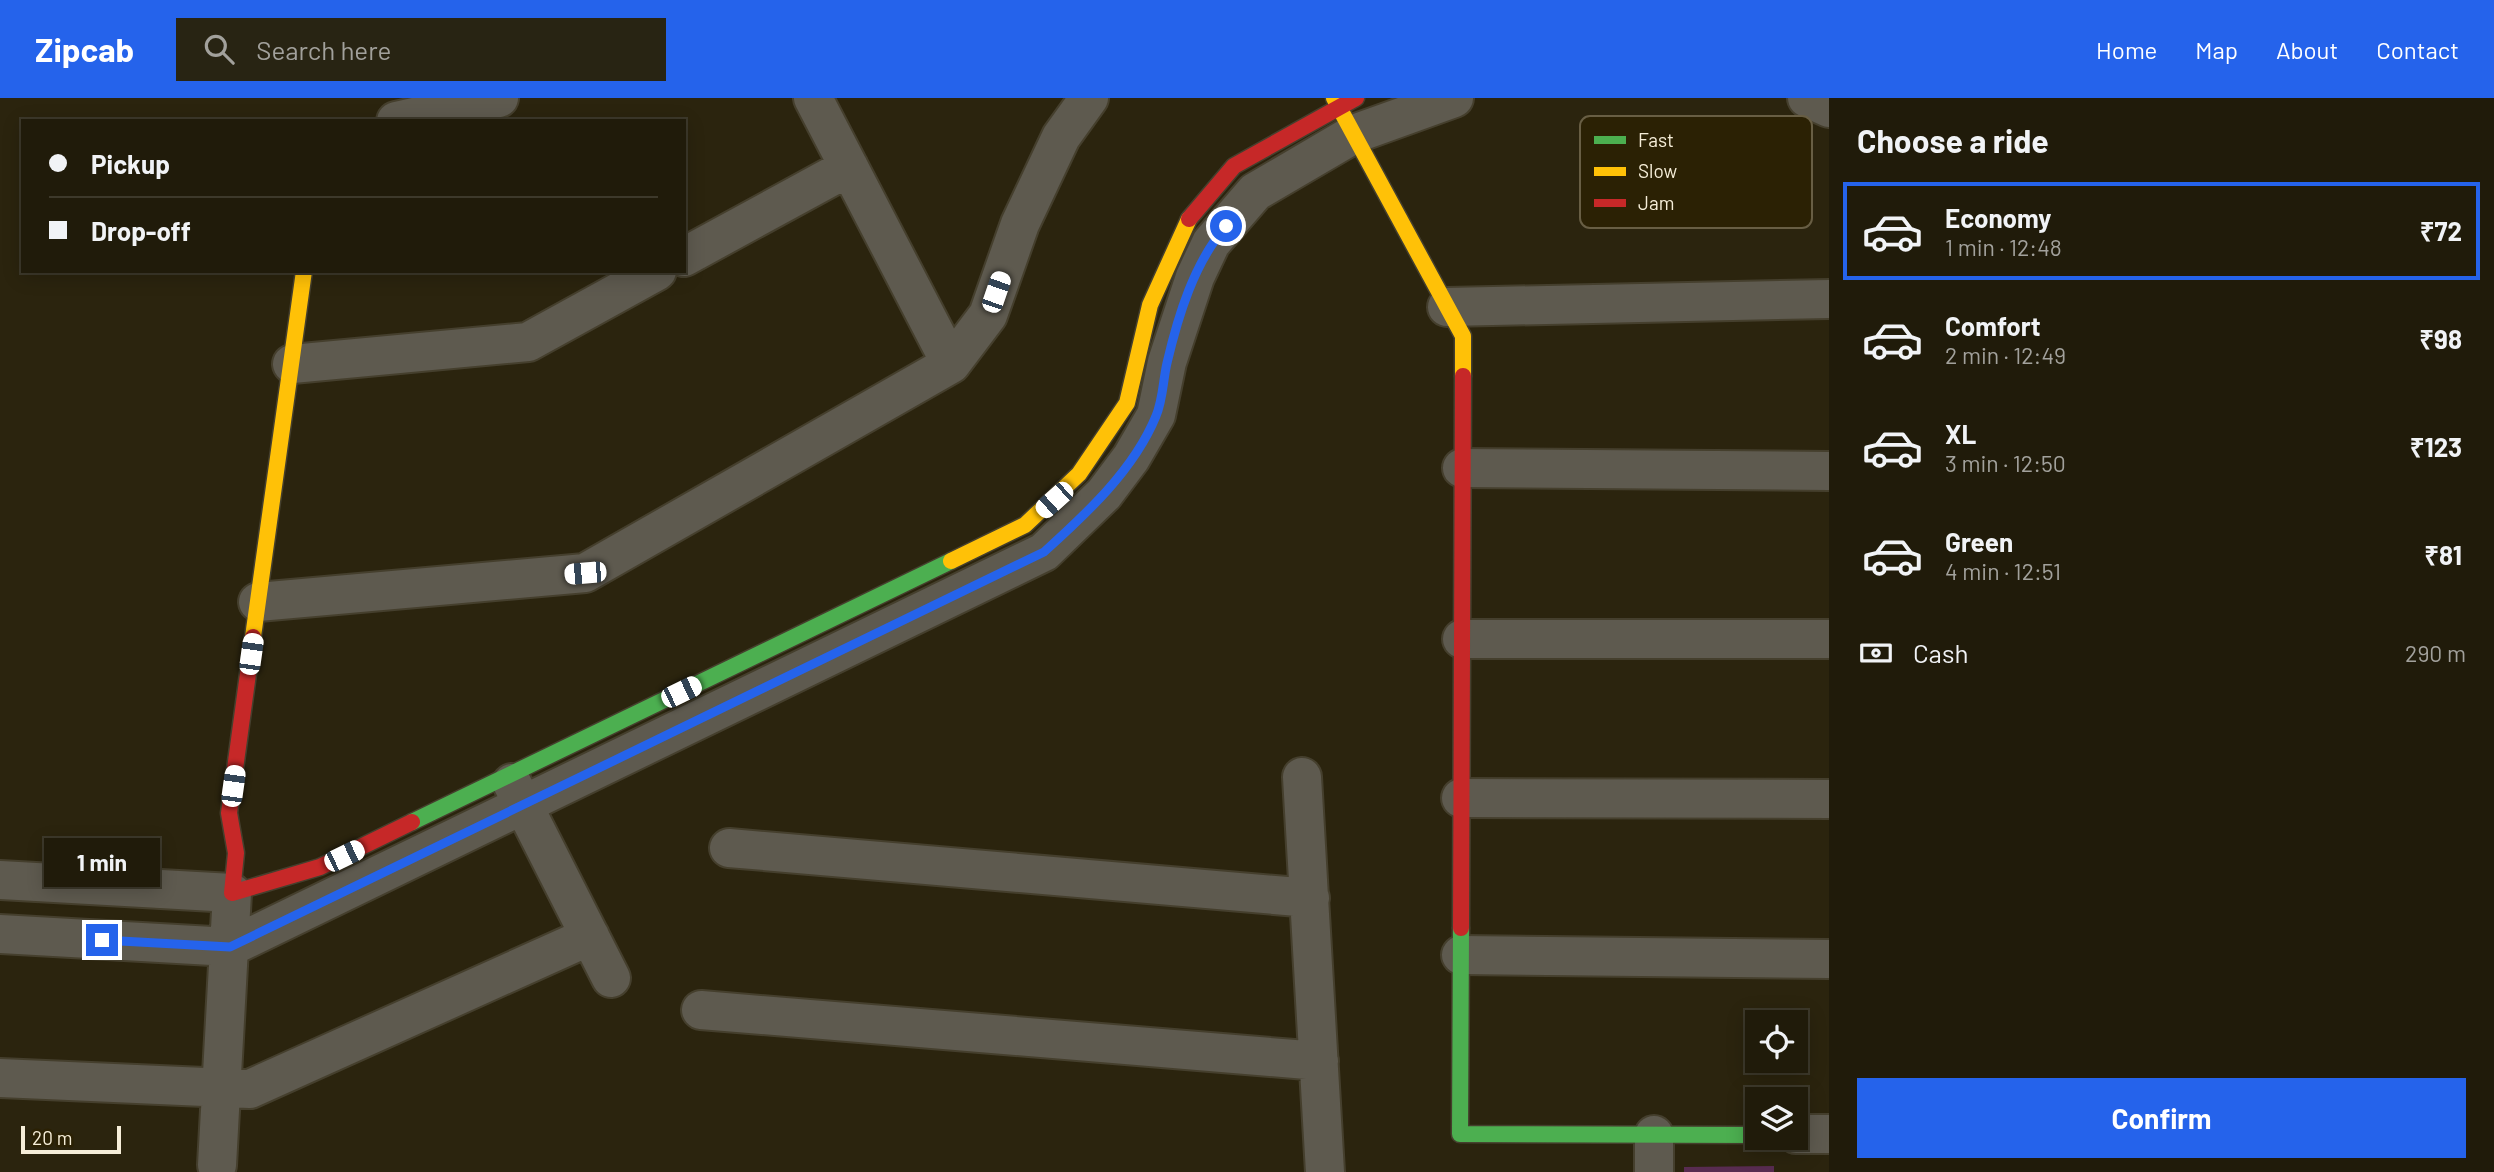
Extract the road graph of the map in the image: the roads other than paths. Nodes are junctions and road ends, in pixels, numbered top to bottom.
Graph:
1 (499, 98) edge
2 (813, 98) edge
3 (1089, 98) edge
4 (1454, 98) edge
5 (1807, 98) edge
6 (1829, 108) edge
7 (1346, 109) edge
8 (405, 119) edge
9 (849, 167) junction
10 (686, 256) edge
11 (304, 273) edge
12 (653, 273) edge
13 (1829, 299) edge
14 (1447, 307) junction
15 (292, 364) junction
16 (951, 364) junction
17 (1462, 468) junction
18 (1829, 471) edge
19 (258, 602) junction
20 (1462, 639) junction
21 (1829, 639) edge
22 (1302, 777) dead end
23 (516, 791) junction
24 (1461, 798) junction
25 (1829, 799) edge
26 (729, 848) dead end
27 (0, 880) edge
28 (232, 893) junction
29 (1310, 898) junction
30 (0, 934) edge
31 (590, 936) junction
32 (230, 947) junction
33 (1461, 955) junction
34 (1829, 959) edge
35 (611, 978) dead end
36 (701, 1010) dead end
37 (1319, 1061) junction
38 (0, 1078) edge
39 (222, 1090) junction
40 (1808, 1134) edge
41 (1829, 1134) edge
42 (1745, 1137) edge
43 (1654, 1154) edge
44 (218, 1166) dead end
45 (1325, 1172) edge

1 - 8 street
2 - 9 street
3 - 16 street
4 - 7 street
5 - 6 street
7 - 14 street
7 - 23 street
9 - 10 street
9 - 16 street
11 - 15 street
12 - 15 street
13 - 14 street
14 - 17 street
15 - 19 street
16 - 19 street
17 - 18 street
17 - 20 street
19 - 28 street
20 - 21 street
20 - 24 street
22 - 29 street
23 - 28 street
23 - 31 street
23 - 32 street
24 - 25 street
24 - 33 street
26 - 29 street
27 - 28 street
28 - 32 street
29 - 37 street
30 - 32 street
31 - 35 street
31 - 39 street
32 - 39 street
33 - 34 street
33 - 43 street
36 - 37 street
37 - 45 street
38 - 39 street
39 - 44 street
40 - 41 street
42 - 43 street

